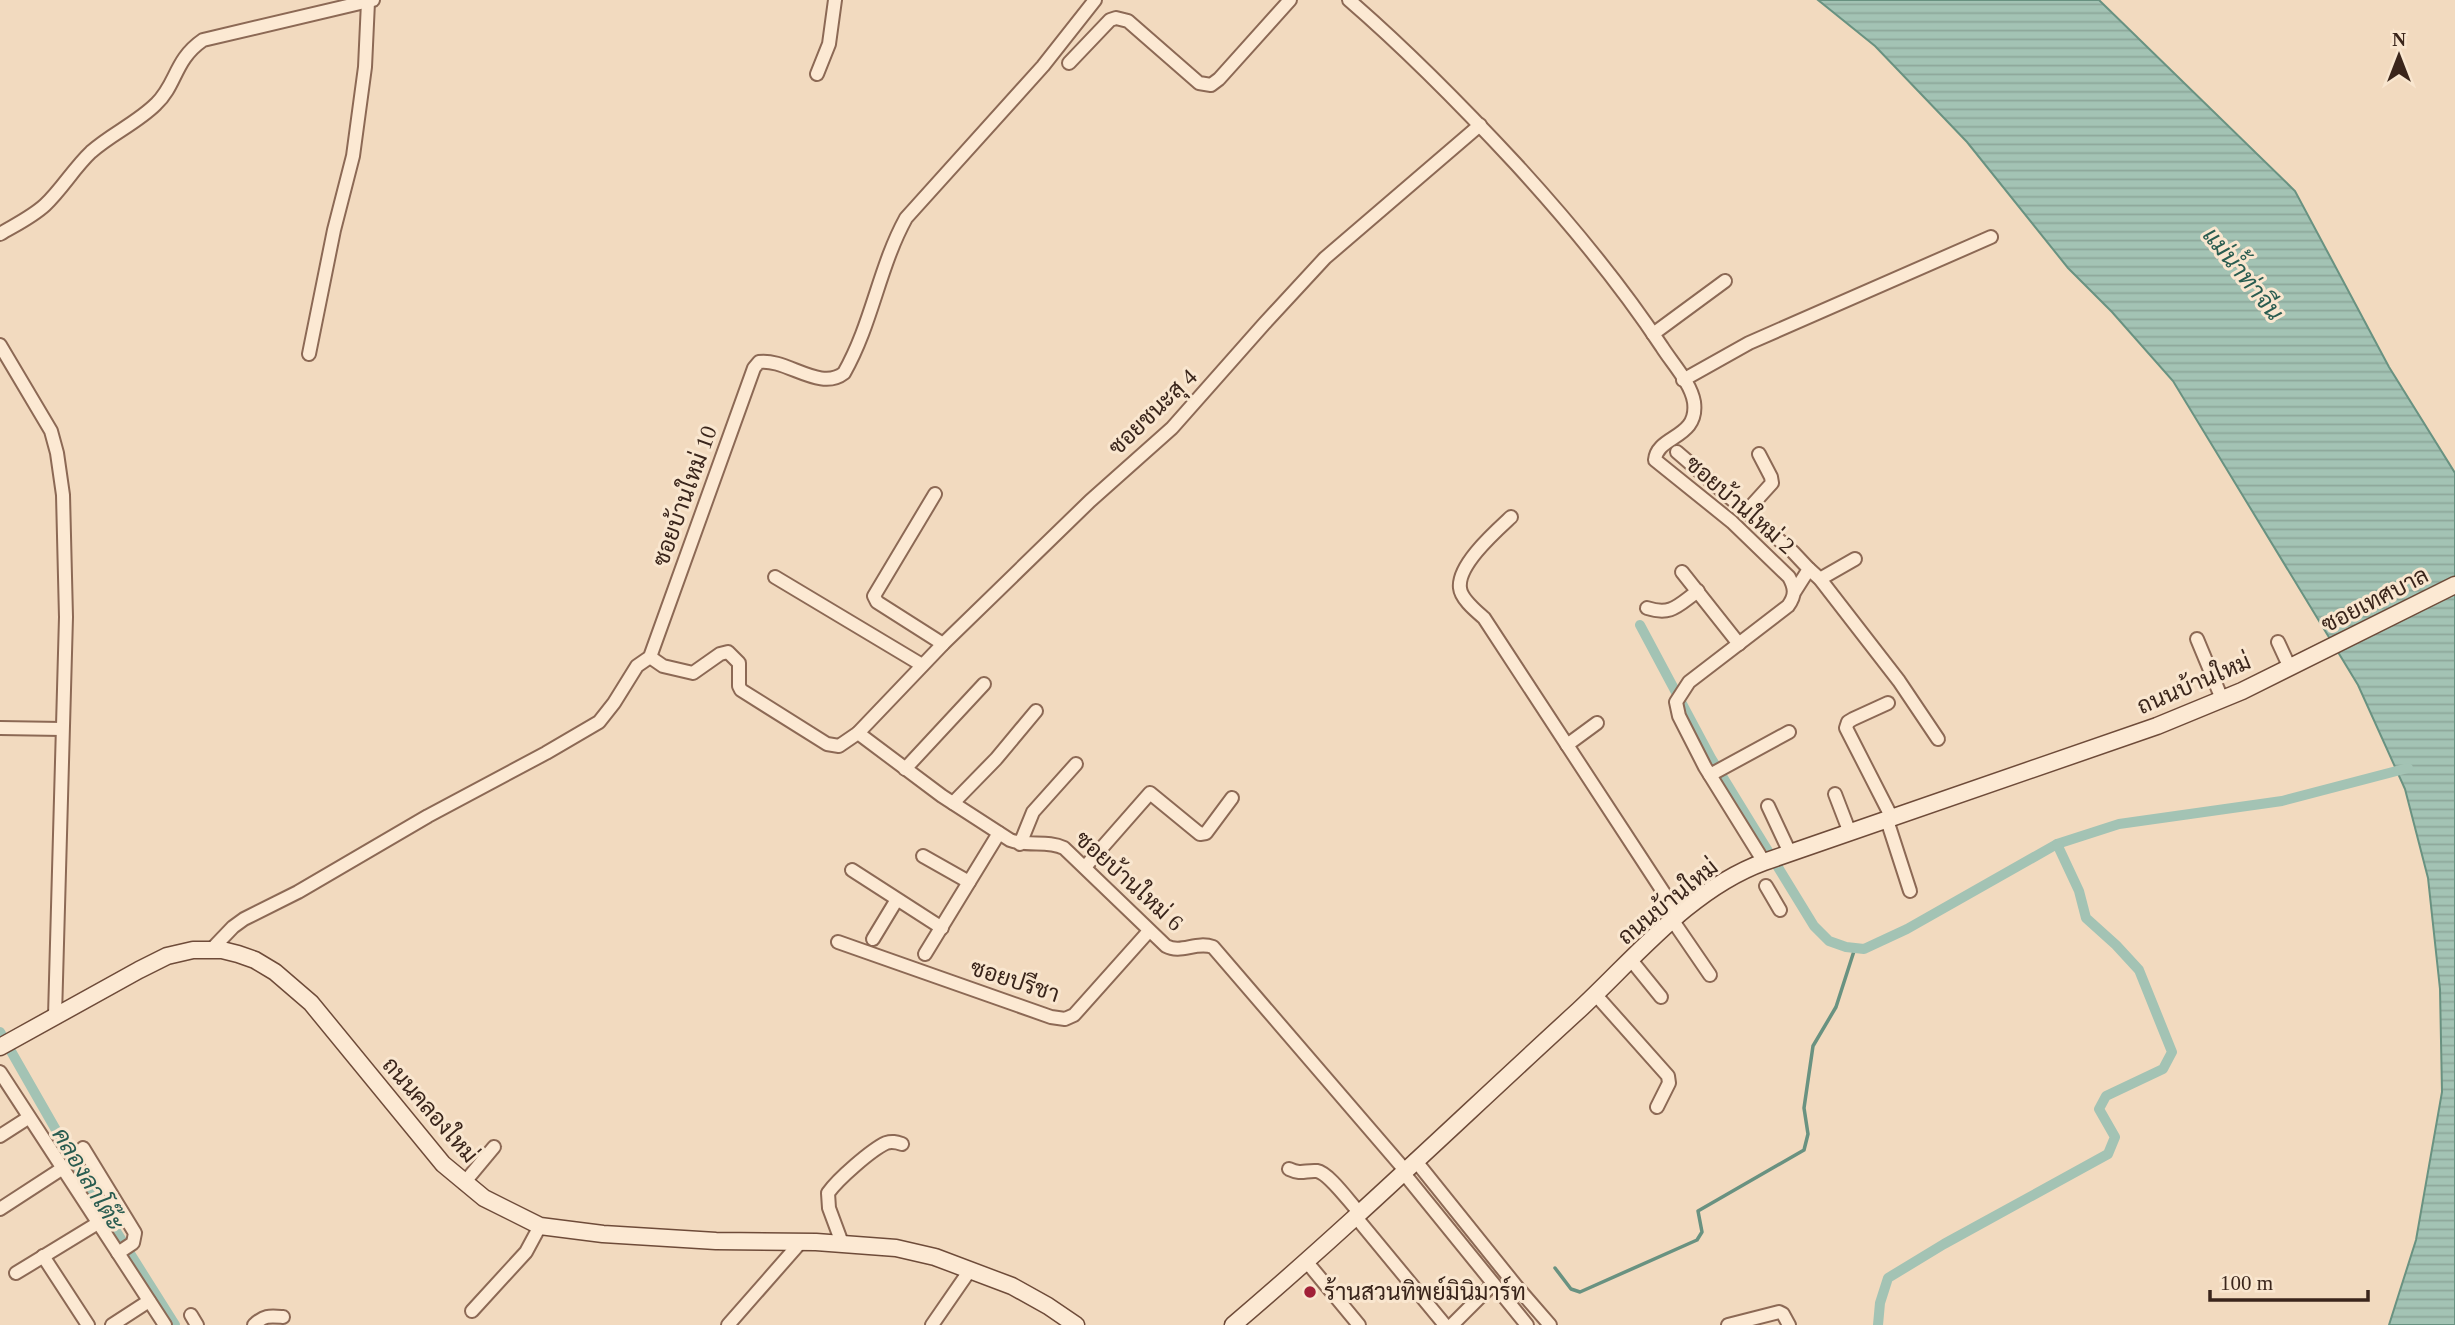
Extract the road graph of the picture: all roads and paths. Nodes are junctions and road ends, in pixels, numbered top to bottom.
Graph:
1 (835, 0) edge
2 (1095, 0) edge
3 (1290, 0) edge
4 (1349, 0) edge
5 (371, 1) edge
6 (1069, 63) dead end
7 (817, 74) dead end
8 (1480, 125) junction
9 (0, 234) edge
10 (1991, 237) dead end
11 (1725, 281) dead end
12 (1653, 334) junction
13 (0, 345) edge
14 (309, 354) dead end
15 (1683, 380) junction
16 (1677, 452) dead end
17 (1759, 454) dead end
18 (935, 494) dead end
19 (1749, 514) junction
20 (1511, 517) dead end
21 (1855, 559) dead end
22 (1809, 569) junction
23 (1682, 572) dead end
24 (775, 577) dead end
25 (1820, 579) junction
26 (2455, 585) edge
27 (1698, 591) junction
28 (1795, 591) junction
29 (1647, 608) dead end
30 (2197, 639) dead end
31 (2277, 642) dead end
32 (943, 643) junction
33 (1740, 644) junction
34 (2315, 656) joint
35 (650, 657) junction
36 (922, 665) junction
37 (2290, 668) junction
38 (984, 684) dead end
39 (2222, 699) junction
40 (1888, 703) dead end
41 (1036, 711) dead end
42 (1597, 723) dead end
43 (0, 728) edge
44 (62, 729) junction
45 (1789, 732) dead end
46 (858, 733) junction
47 (1938, 739) dead end
48 (1567, 746) junction
49 (1076, 764) dead end
50 (905, 769) junction
51 (1710, 775) junction
52 (1835, 794) dead end
53 (1232, 798) dead end
54 (953, 803) junction
55 (1768, 806) dead end
56 (1890, 819) junction
57 (999, 833) junction
58 (1850, 833) junction
59 (1020, 844) junction
60 (1790, 853) junction
61 (923, 856) dead end
62 (1085, 867) junction
63 (852, 870) dead end
64 (1762, 873) junction
65 (969, 882) junction
66 (1910, 891) dead end
67 (896, 901) junction
68 (1780, 910) dead end
69 (1676, 918) junction
70 (942, 928) junction
71 (1149, 931) junction
72 (873, 939) dead end
73 (838, 942) dead end
74 (211, 950) junction
75 (925, 954) dead end
76 (1631, 960) junction
77 (1710, 975) dead end
78 (1595, 994) junction
79 (1661, 997) dead end
80 (55, 1016) junction
81 (6, 1044) edge
82 (1, 1075) edge
83 (1657, 1107) dead end
84 (28, 1118) junction
85 (0, 1136) edge
86 (902, 1144) dead end
87 (494, 1147) dead end
88 (83, 1148) dead end
89 (1407, 1167) junction
90 (63, 1168) junction
91 (1289, 1169) dead end
92 (464, 1183) junction
93 (0, 1209) edge
94 (1357, 1214) junction
95 (99, 1223) junction
96 (540, 1226) junction
97 (800, 1242) junction
98 (842, 1243) junction
99 (125, 1248) junction
100 (43, 1256) junction
101 (1306, 1261) junction
102 (970, 1270) junction
103 (16, 1273) dead end
104 (1493, 1284) junction
105 (149, 1301) junction
106 (472, 1311) dead end
107 (284, 1317) dead end
108 (88, 1325) edge
109 (112, 1325) edge
110 (165, 1325) edge
111 (254, 1325) edge
112 (728, 1325) edge
113 (932, 1325) edge
114 (1076, 1325) edge
115 (1233, 1325) edge
116 (1359, 1325) edge
117 (1445, 1325) edge
118 (1452, 1325) edge
119 (1527, 1325) edge
120 (1550, 1325) edge
121 (1728, 1325) edge
122 (1789, 1325) edge

1 - 7 street
2 - 35 street, ซอยบ้านใหม่ 10
3 - 6 street
4 - 8 street, ซอยบ้านใหม่ 2
5 - 9 street
5 - 14 street
8 - 12 street, ซอยบ้านใหม่ 2
8 - 32 street, ซอยชนะสุ 4
10 - 15 street
11 - 12 street
12 - 15 street, ซอยบ้านใหม่ 2
13 - 44 street
15 - 28 street, ซอยบ้านใหม่ 2
16 - 19 street
17 - 19 street
18 - 32 street
19 - 22 street
20 - 48 street
21 - 25 street
22 - 25 street
22 - 28 street
23 - 27 street
24 - 36 street
25 - 47 street
26 - 34 street, ซอยเทศบาล
27 - 29 street
27 - 33 street
28 - 33 street, ซอยบ้านใหม่ 2
30 - 39 street
31 - 37 street
32 - 36 street, ซอยชนะสุ 4
33 - 51 street, ซอยบ้านใหม่ 2
34 - 37 street, ถนนบ้านใหม่
35 - 46 street
35 - 74 street, ซอยบ้านใหม่ 10
36 - 46 street, ซอยชนะสุ 4
37 - 39 street, ถนนบ้านใหม่
38 - 50 street
39 - 56 street, ถนนบ้านใหม่
40 - 56 street
41 - 54 street
42 - 48 street
43 - 44 street
44 - 80 street
45 - 51 street
46 - 50 street, ซอยบ้านใหม่ 6
48 - 69 street
49 - 59 street
50 - 54 street, ซอยบ้านใหม่ 6
51 - 64 street, ซอยบ้านใหม่ 2
52 - 58 street
53 - 62 street
54 - 57 street, ซอยบ้านใหม่ 6
55 - 60 street
56 - 58 street, ถนนบ้านใหม่
56 - 66 street
57 - 59 street, ซอยบ้านใหม่ 6
57 - 65 street
58 - 60 street, ถนนบ้านใหม่
59 - 62 street, ซอยบ้านใหม่ 6
60 - 64 street, ถนนบ้านใหม่
61 - 65 street
62 - 71 street, ซอยบ้านใหม่ 6
63 - 67 street
64 - 68 street, ซอยบ้านใหม่ 2
64 - 69 street, ถนนบ้านใหม่
65 - 70 street
67 - 70 street
67 - 72 street
69 - 76 street, ถนนบ้านใหม่
69 - 77 street
70 - 75 street
71 - 73 street, ซอยปรีชา
71 - 89 street, ซอยบ้านใหม่ 6
74 - 80 street, ถนนคลองใหม่
74 - 92 street, ถนนคลองใหม่
76 - 78 street, ถนนบ้านใหม่
76 - 79 street
78 - 83 street
78 - 89 street, ถนนบ้านใหม่
80 - 81 street, ถนนคลองใหม่
82 - 84 street
84 - 85 street
84 - 90 street
86 - 98 street
87 - 92 street
88 - 99 street
89 - 94 street, ถนนบ้านใหม่
89 - 104 street
89 - 120 street
90 - 93 street
90 - 95 street
91 - 94 street
92 - 96 street, ถนนคลองใหม่
94 - 101 street, ถนนบ้านใหม่
94 - 117 street
95 - 99 street
95 - 100 street
96 - 97 street, ถนนคลองใหม่
96 - 106 street
97 - 98 street, ถนนคลองใหม่
97 - 112 street
98 - 102 street, ถนนคลองใหม่
99 - 105 street
100 - 103 street
100 - 108 street
101 - 115 street, ถนนบ้านใหม่
101 - 116 street
102 - 113 street
102 - 114 street, ถนนคลองใหม่
104 - 118 street
104 - 119 street
105 - 109 street
105 - 110 street
107 - 111 street
121 - 122 street

